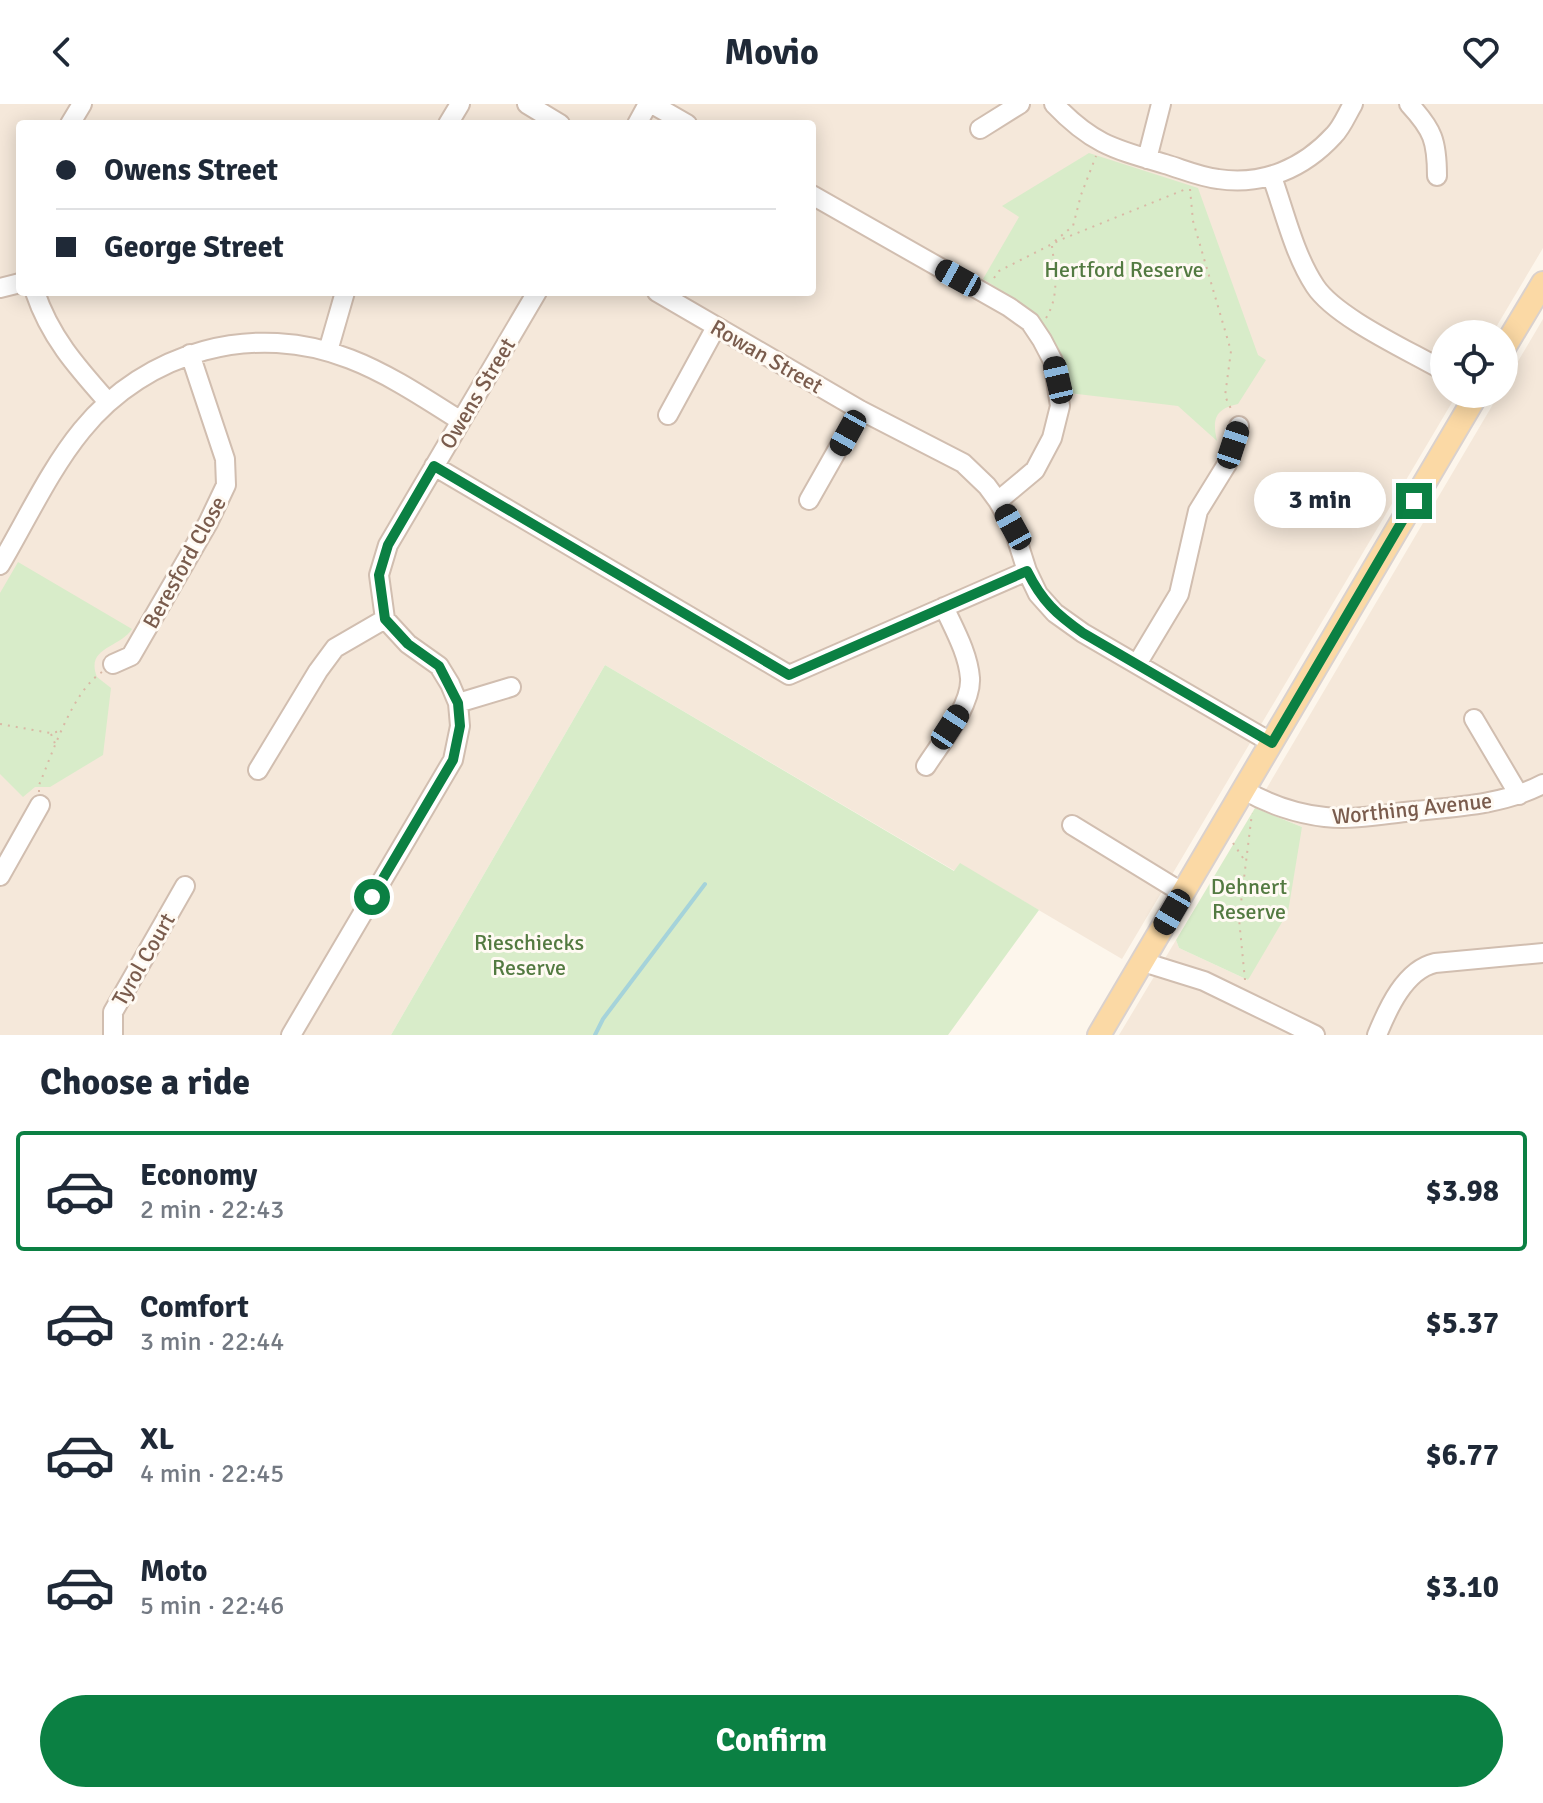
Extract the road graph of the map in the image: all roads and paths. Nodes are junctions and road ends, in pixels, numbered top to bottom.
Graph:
1 (527, 104) edge
2 (650, 104) edge
3 (1020, 104) edge
4 (1054, 104) edge
5 (1161, 104) edge
6 (1353, 104) edge
7 (1409, 104) edge
8 (553, 120) edge
9 (680, 120) edge
10 (980, 129) dead end
11 (1101, 144) junction
12 (1147, 159) junction
13 (1437, 176) dead end
14 (1272, 177) junction
15 (816, 197) edge
16 (1052, 244) junction
17 (1543, 283) edge
18 (983, 292) junction
19 (36, 296) edge
20 (344, 296) edge
21 (535, 296) edge
22 (664, 296) edge
23 (1518, 325) edge
24 (716, 327) junction
25 (1037, 332) junction
26 (328, 351) junction
27 (190, 354) junction
28 (1430, 363) edge
29 (108, 402) junction
30 (1469, 408) edge
31 (860, 410) junction
32 (668, 415) dead end
33 (461, 421) junction
34 (1239, 426) joint
35 (434, 466) junction
36 (809, 500) dead end
37 (998, 501) junction
38 (0, 565) edge
39 (1027, 571) junction
40 (944, 607) junction
41 (385, 619) junction
42 (113, 664) joint
43 (1137, 664) junction
44 (511, 687) dead end
45 (458, 703) junction
46 (1474, 719) dead end
47 (0, 724) edge
48 (63, 731) junction
49 (50, 733) junction
50 (1272, 743) junction
51 (56, 746) junction
52 (926, 766) dead end
53 (258, 770) dead end
54 (1543, 784) edge
55 (1246, 787) junction
56 (1519, 795) junction
57 (40, 805) joint
58 (1246, 820) dead end
59 (1072, 825) dead end
60 (0, 876) edge
61 (185, 886) dead end
62 (1183, 893) junction
63 (1543, 953) edge
64 (1146, 956) junction
65 (1245, 980) dead end
66 (1287, 1029) edge
67 (1377, 1032) edge
68 (113, 1035) edge
69 (291, 1035) edge
70 (1099, 1035) edge
71 (1315, 1035) edge

1 - 8 street
2 - 9 street
3 - 10 street
4 - 11 street
5 - 12 street
6 - 14 street
7 - 13 street
11 - 12 street
11 - 16 path
12 - 14 street
14 - 28 street
15 - 18 street
16 - 18 path
16 - 25 path
16 - 34 path
17 - 23 main road
18 - 25 street
19 - 29 street
20 - 26 street
21 - 33 street, Owens Street
22 - 24 street, Rowan Street
24 - 31 street, Rowan Street
24 - 32 street
25 - 37 street
26 - 27 street
26 - 33 street
27 - 29 street
27 - 42 street, Beresford Close
29 - 38 street
30 - 50 main road
31 - 36 street
31 - 37 street, Rowan Street
33 - 35 street, Owens Street
34 - 43 street
35 - 40 street
35 - 41 street, Owens Street
37 - 39 street, Rowan Street
39 - 40 street
39 - 43 street, Rowan Street
40 - 52 street
41 - 45 street
41 - 53 street
42 - 48 path
43 - 50 street, Rowan Street
44 - 45 street
45 - 69 street
46 - 56 street
47 - 49 path
48 - 49 path
48 - 51 path
49 - 51 path
50 - 55 main road
51 - 57 path
54 - 56 street, Worthing Avenue
55 - 56 street, Worthing Avenue
55 - 62 main road
57 - 60 street
58 - 65 path
59 - 62 street
61 - 68 street, Tyrol Court
62 - 64 main road
63 - 67 street
64 - 66 street
64 - 70 main road
66 - 71 street

